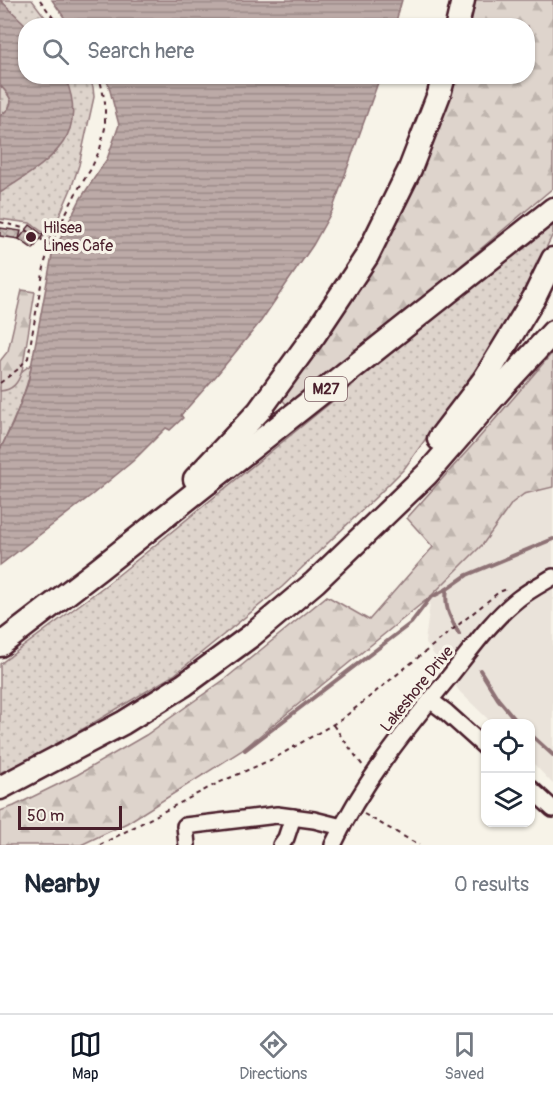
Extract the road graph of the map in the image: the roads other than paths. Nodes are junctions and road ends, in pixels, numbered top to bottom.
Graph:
1 (463, 0) edge
2 (459, 18) edge
3 (442, 84) edge
4 (553, 208) edge
5 (553, 259) edge
6 (553, 332) edge
7 (360, 539) junction
8 (99, 569) junction
9 (553, 577) edge
10 (0, 645) edge
11 (430, 700) junction
12 (481, 743) edge
13 (0, 788) edge
14 (535, 792) edge
15 (553, 809) edge
16 (293, 817) junction
17 (342, 827) junction
18 (187, 845) edge
19 (281, 845) edge
20 (333, 845) edge

1 - 2 highway
3 - 8 highway
4 - 8 highway, M27
5 - 7 highway
6 - 7 highway
7 - 13 highway
8 - 10 highway, M27
9 - 11 lane, Lakeshore Drive
11 - 12 lane
11 - 17 lane, Lakeshore Drive
14 - 15 lane
16 - 17 lane
16 - 18 lane
16 - 19 lane
17 - 20 lane, Lakeshore Drive

